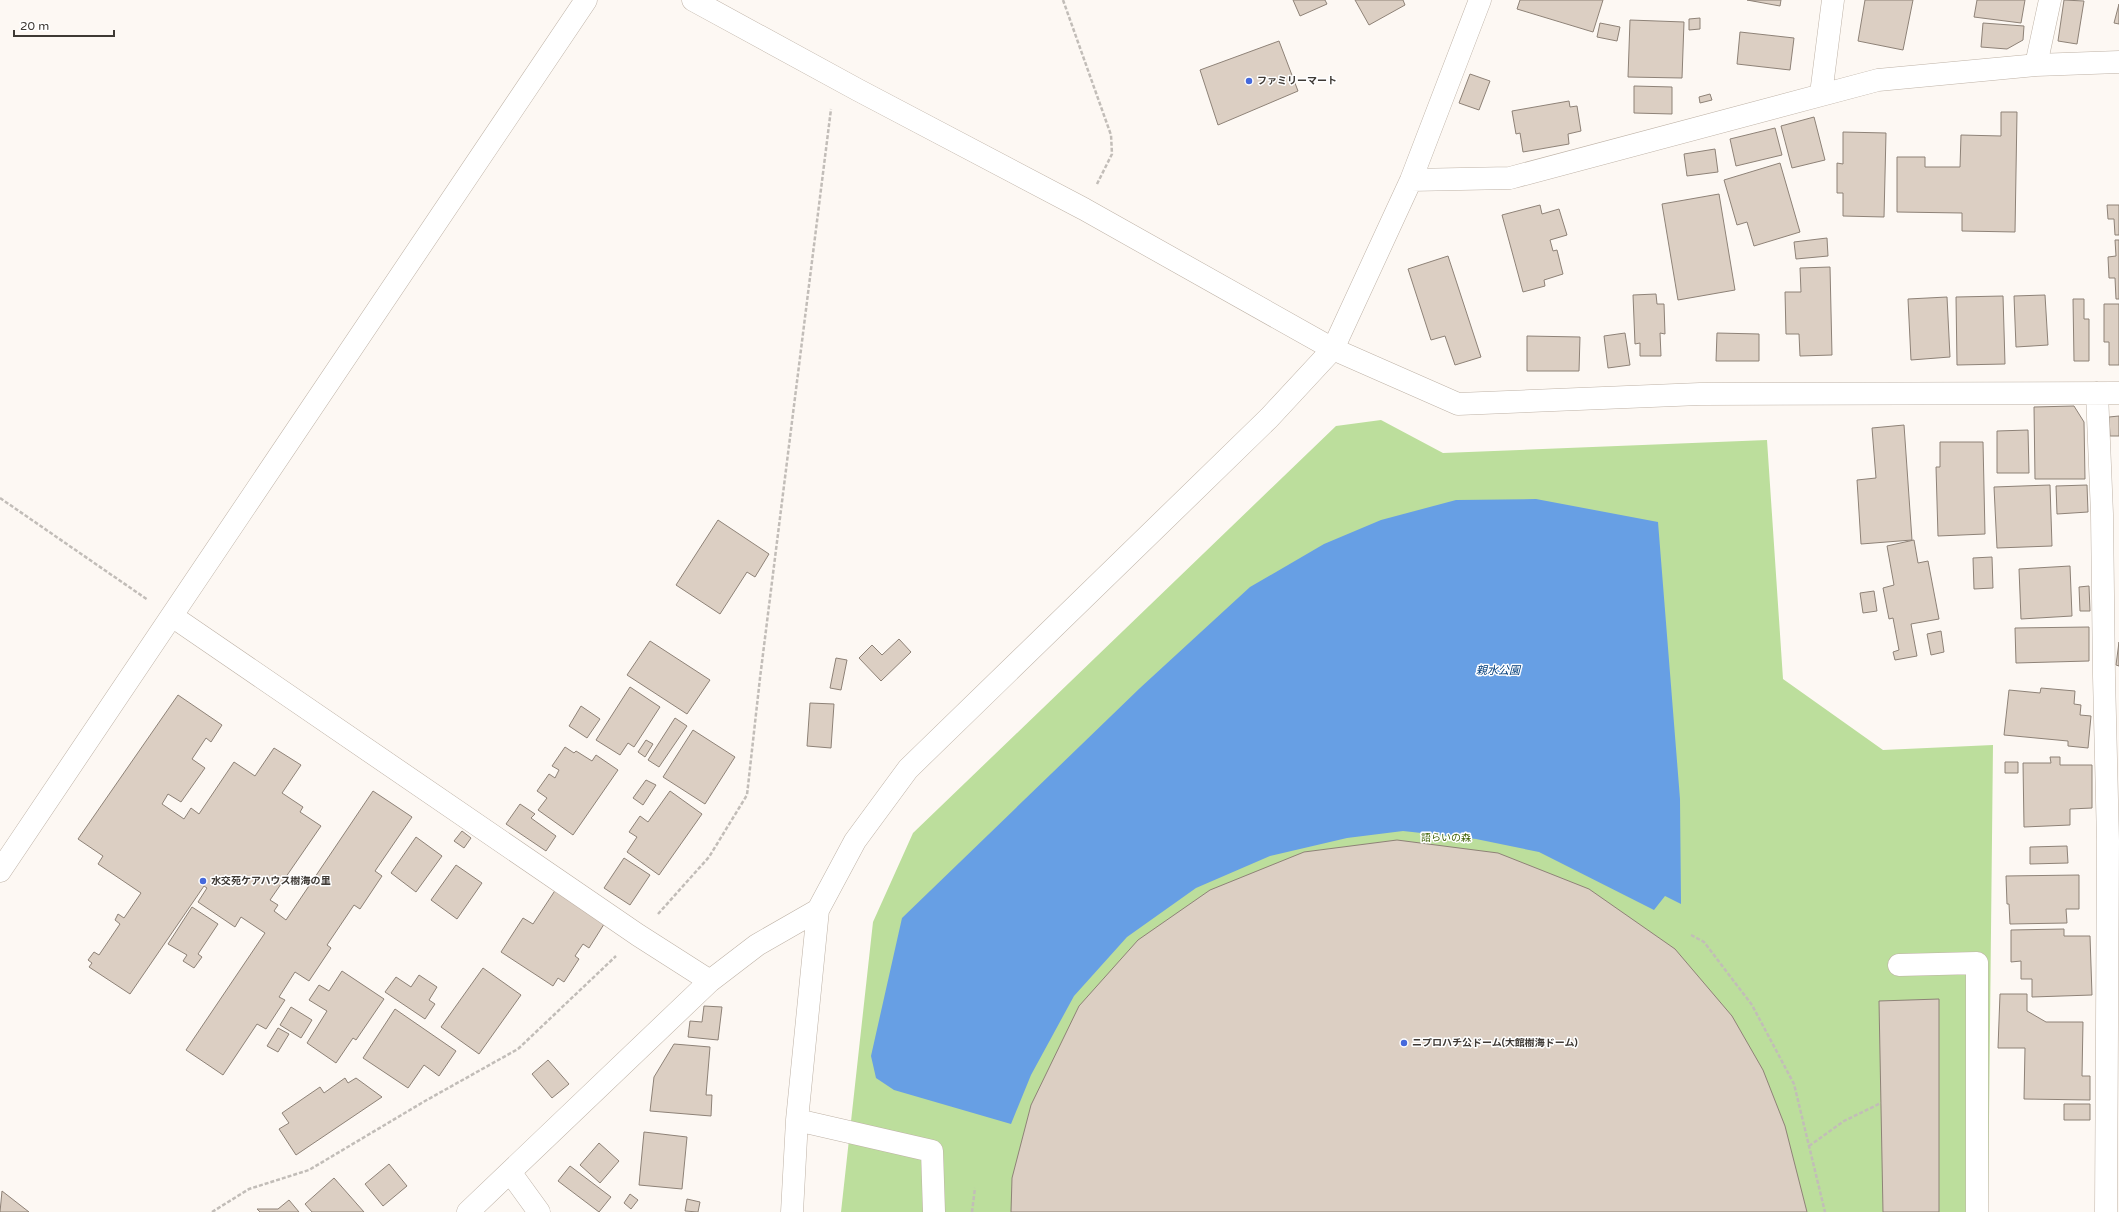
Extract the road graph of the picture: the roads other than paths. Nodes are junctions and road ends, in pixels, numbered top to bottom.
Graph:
1 (586, 0) edge
2 (693, 0) edge
3 (1480, 0) edge
4 (1833, 0) edge
5 (2050, 0) edge
6 (2119, 62) edge
7 (2036, 65) junction
8 (1821, 94) junction
9 (1411, 180) junction
10 (1333, 349) junction
11 (2097, 393) junction
12 (2119, 394) edge
13 (2111, 515) edge
14 (172, 616) junction
15 (2111, 677) edge
16 (2113, 842) edge
17 (0, 871) edge
18 (818, 910) junction
19 (1899, 965) dead end
20 (710, 981) junction
21 (2114, 1012) edge
22 (797, 1120) junction
23 (510, 1172) junction
24 (2113, 1179) edge
25 (468, 1212) edge
26 (538, 1212) edge
27 (792, 1212) edge
28 (934, 1212) edge
29 (1977, 1212) edge
30 (2106, 1212) edge

1 - 14 street
2 - 10 street
3 - 9 street
4 - 8 street
5 - 7 street
6 - 7 street
7 - 8 street
8 - 9 street
9 - 10 street
10 - 11 street
10 - 18 street
11 - 12 street
11 - 13 street
13 - 15 street
14 - 17 street
14 - 20 street
15 - 16 street
16 - 21 street
18 - 20 street
18 - 22 street
19 - 29 street
20 - 23 street
21 - 24 street
22 - 27 street
22 - 28 street
23 - 25 street
23 - 26 street
24 - 30 street

